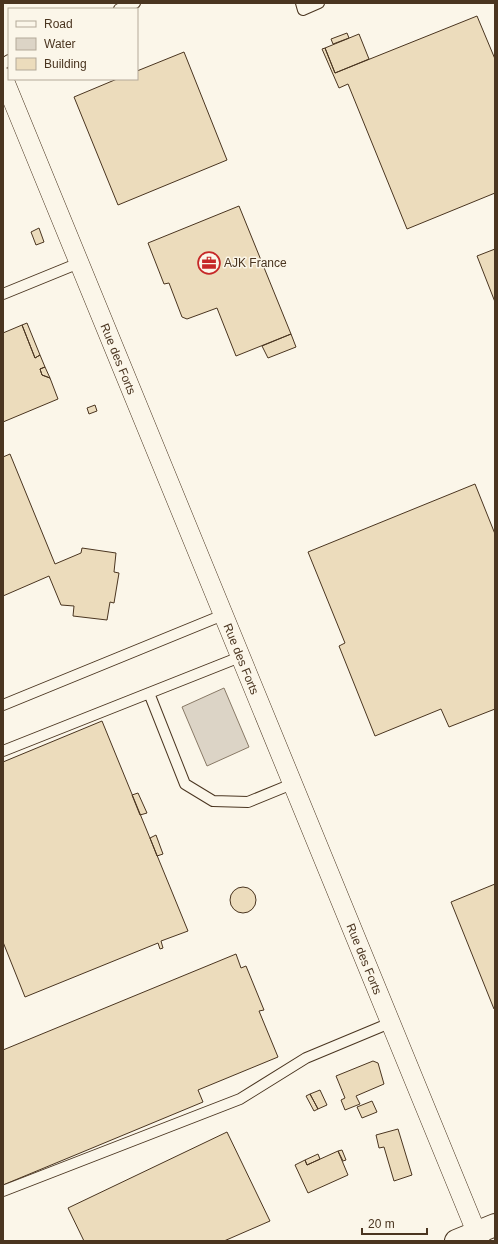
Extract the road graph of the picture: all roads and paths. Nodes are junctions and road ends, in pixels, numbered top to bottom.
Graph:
1 (135, 3) edge
2 (301, 3) edge
3 (319, 3) edge
4 (122, 8) edge
5 (3, 77) edge
6 (79, 263) junction
7 (3, 294) edge
8 (223, 615) junction
9 (240, 657) junction
10 (149, 693) junction
11 (3, 705) edge
12 (3, 751) edge
13 (292, 784) junction
14 (390, 1023) junction
15 (3, 1191) edge
16 (484, 1233) edge
17 (456, 1241) edge

1 - 4 lane
2 - 3 lane
5 - 6 street, Rue des Forts
6 - 7 lane
6 - 8 street, Rue des Forts
8 - 9 street, Rue des Forts
8 - 11 lane
9 - 10 lane
9 - 13 street, Rue des Forts
10 - 12 lane
10 - 13 lane
13 - 14 street, Rue des Forts
14 - 15 lane
14 - 16 street, Rue des Forts
16 - 17 street

